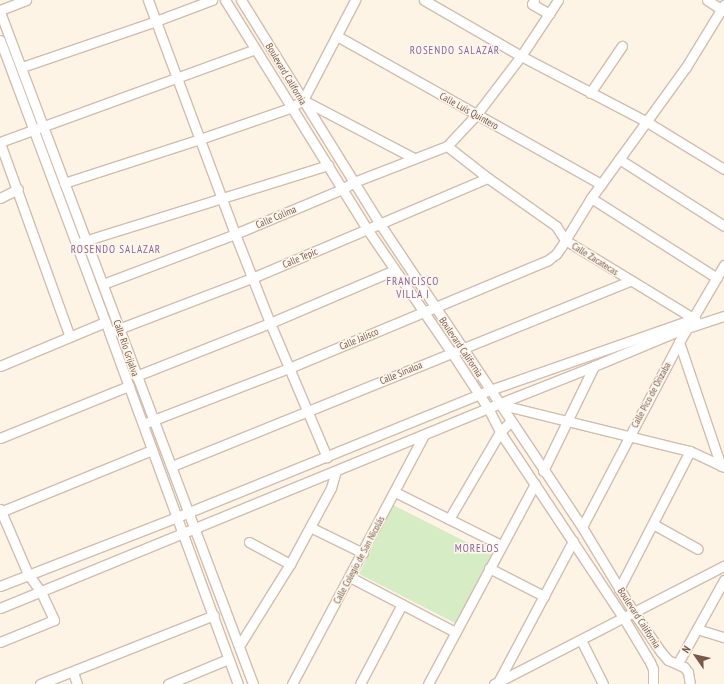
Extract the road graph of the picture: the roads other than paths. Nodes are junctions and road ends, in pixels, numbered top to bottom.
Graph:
1 (26, 0) edge
2 (148, 0) edge
3 (212, 0) edge
4 (220, 0) edge
5 (225, 0) edge
6 (241, 0) edge
7 (355, 0) edge
8 (424, 0) edge
9 (534, 0) edge
10 (558, 0) edge
11 (707, 0) edge
12 (723, 8) edge
13 (0, 11) edge
14 (549, 14) junction
15 (156, 22) junction
16 (338, 36) junction
17 (0, 40) edge
18 (622, 46) dead end
19 (252, 50) junction
20 (521, 56) junction
21 (22, 67) junction
22 (178, 78) junction
23 (590, 93) junction
24 (302, 100) junction
25 (288, 109) junction
26 (476, 115) junction
27 (647, 122) junction
28 (38, 128) junction
29 (200, 139) junction
30 (0, 143) edge
31 (447, 146) junction
32 (414, 158) junction
33 (620, 159) junction
34 (325, 166) junction
35 (724, 169) edge
36 (488, 178) junction
37 (354, 182) junction
38 (64, 183) junction
39 (601, 184) junction
40 (18, 189) junction
41 (342, 189) junction
42 (0, 198) edge
43 (591, 198) junction
44 (222, 200) junction
45 (380, 224) junction
46 (724, 226) edge
47 (367, 229) junction
48 (235, 234) junction
49 (86, 240) junction
50 (565, 240) junction
51 (76, 244) junction
52 (724, 265) edge
53 (394, 270) junction
54 (252, 278) junction
55 (717, 278) junction
56 (630, 281) junction
57 (103, 284) junction
58 (434, 307) junction
59 (423, 312) junction
60 (724, 317) edge
61 (693, 319) junction
62 (105, 322) junction
63 (703, 322) junction
64 (270, 323) junction
65 (119, 328) junction
66 (687, 328) junction
67 (109, 332) junction
68 (70, 337) junction
69 (679, 342) junction
70 (462, 348) junction
71 (452, 353) junction
72 (0, 366) edge
73 (594, 366) junction
74 (289, 368) junction
75 (136, 376) junction
76 (129, 386) junction
77 (490, 390) junction
78 (479, 394) junction
79 (498, 404) junction
80 (488, 408) junction
81 (308, 411) junction
82 (155, 420) junction
83 (568, 421) junction
84 (510, 422) junction
85 (143, 424) junction
86 (500, 432) junction
87 (424, 435) junction
88 (629, 436) junction
89 (0, 438) edge
90 (152, 450) junction
91 (690, 451) junction
92 (327, 457) junction
93 (172, 466) junction
94 (723, 467) edge
95 (336, 471) junction
96 (543, 471) junction
97 (535, 484) junction
98 (395, 492) junction
99 (0, 510) edge
100 (189, 512) junction
101 (177, 517) junction
102 (449, 519) junction
103 (653, 524) junction
104 (310, 527) junction
105 (582, 527) junction
106 (195, 528) junction
107 (183, 533) junction
108 (573, 541) junction
109 (248, 542) dead end
110 (501, 545) junction
111 (698, 549) dead end
112 (363, 553) junction
113 (290, 564) junction
114 (724, 566) edge
115 (489, 568) junction
116 (28, 574) junction
117 (350, 576) junction
118 (723, 583) edge
119 (0, 586) edge
120 (619, 589) junction
121 (41, 592) junction
122 (544, 596) junction
123 (402, 604) junction
124 (0, 608) edge
125 (634, 612) junction
126 (214, 615) junction
127 (623, 618) junction
128 (697, 629) junction
129 (455, 632) junction
130 (724, 637) edge
131 (581, 640) junction
132 (0, 642) edge
133 (239, 646) junction
134 (228, 660) junction
135 (668, 660) junction
136 (678, 663) junction
137 (653, 669) junction
138 (73, 672) junction
139 (40, 684) edge
140 (77, 684) edge
141 (168, 684) edge
142 (238, 684) edge
143 (253, 684) edge
144 (292, 684) edge
145 (360, 684) edge
146 (428, 684) edge
147 (496, 684) edge
148 (604, 684) edge
149 (653, 684) edge
150 (690, 684) edge

1 - 13 street
2 - 15 street
3 - 15 street
4 - 19 street
5 - 19 street, Boulevard California
6 - 24 street, Boulevard California
7 - 16 street
8 - 20 street
9 - 14 street
10 - 14 street
11 - 12 street
12 - 27 street, Calle Jalisco
13 - 21 street, Calle Río Grijalva
14 - 20 street
15 - 21 street
15 - 22 street
16 - 24 street
16 - 26 street, Calle Luis Quintero
17 - 28 street, Calle Río Grijalva
18 - 23 street
19 - 22 street
19 - 25 street, Boulevard California
20 - 23 street
20 - 26 street
21 - 28 street, Calle Río Grijalva
22 - 28 street
22 - 29 street
23 - 27 street
24 - 25 street
24 - 32 street
24 - 37 street, Boulevard California
25 - 29 street
25 - 34 street, Boulevard California
26 - 31 street
26 - 39 street, Calle Luis Quintero
27 - 33 street, Calle Jalisco
27 - 35 street
28 - 30 street
28 - 38 street, Calle Río Grijalva
28 - 51 street, Calle Río Grijalva
29 - 38 street
29 - 44 street
30 - 40 street
31 - 32 street, Calle Colima
31 - 36 street, Calle Zacatecas
32 - 37 street, Calle Colima
33 - 39 street, Calle Jalisco
33 - 46 street
34 - 41 street, Boulevard California
34 - 44 street
36 - 45 street, Calle Tepic
36 - 50 street, Calle Zacatecas
37 - 41 street, Calle Colima
37 - 45 street, Boulevard California
38 - 49 street, Calle Río Grijalva
39 - 43 street, Calle Jalisco
40 - 42 street
40 - 68 street
41 - 47 street, Boulevard California
41 - 48 street, Calle Colima
43 - 50 street, Calle Jalisco
43 - 55 street
44 - 48 street
44 - 49 street
45 - 47 street, Calle Tepic
45 - 58 street, Boulevard California
47 - 53 street, Boulevard California
47 - 54 street, Calle Tepic
48 - 54 street
48 - 57 street, Calle Colima
49 - 51 street
49 - 57 street, Calle Río Grijalva
50 - 56 street, Calle Zacatecas
50 - 58 street, Calle Jalisco
51 - 62 street, Calle Río Grijalva
52 - 55 street, Calle Pico de Orizaba
53 - 59 street, Boulevard California
53 - 64 street
54 - 64 street
54 - 65 street, Calle Tepic
55 - 61 street, Calle Pico de Orizaba
56 - 61 street, Calle Zacatecas
56 - 70 street, Calle Sinaloa
57 - 65 street, Calle Río Grijalva
58 - 59 street, Calle Jalisco
58 - 70 street, Boulevard California
59 - 71 street, Boulevard California
59 - 74 street, Calle Jalisco
60 - 63 street
61 - 63 street, Calle Zacatecas
61 - 66 street, Calle Pico de Orizaba
61 - 77 street
62 - 67 street, Calle Río Grijalva
62 - 68 street
63 - 66 street
64 - 74 street
64 - 75 street
65 - 67 street, Calle Tepic
65 - 75 street, Calle Río Grijalva
66 - 69 street, Calle Pico de Orizaba
66 - 73 street
67 - 76 street, Calle Río Grijalva
68 - 72 street
69 - 88 street, Calle Pico de Orizaba
69 - 94 street
70 - 71 street, Calle Sinaloa
70 - 77 street, Boulevard California
71 - 78 street, Boulevard California
71 - 81 street, Calle Sinaloa
73 - 79 street
73 - 83 street
74 - 81 street
74 - 82 street, Calle Jalisco
75 - 82 street, Calle Río Grijalva
76 - 85 street, Calle Río Grijalva
76 - 89 street
77 - 78 street
77 - 79 street, Boulevard California
78 - 80 street, Boulevard California
78 - 92 street
79 - 80 street
79 - 83 street
79 - 84 street, Boulevard California
80 - 86 street, Boulevard California
80 - 87 street
81 - 92 street
81 - 93 street, Calle Sinaloa
82 - 85 street, Calle Jalisco
82 - 93 street, Calle Río Grijalva
83 - 88 street
83 - 96 street
84 - 86 street
84 - 96 street, Boulevard California
85 - 90 street, Calle Río Grijalva
86 - 97 street, Boulevard California
86 - 102 street
87 - 95 street
87 - 98 street, Calle Colegio de San Nicolás
88 - 91 street
88 - 105 street, Calle Pico de Orizaba
90 - 99 street
90 - 101 street, Calle Río Grijalva
91 - 94 street
91 - 103 street
92 - 100 street
93 - 100 street, Calle Río Grijalva
95 - 104 street
95 - 106 street
96 - 105 street, Boulevard California
97 - 108 street, Boulevard California
97 - 110 street
98 - 102 street
98 - 112 street, Calle Colegio de San Nicolás
99 - 116 street
100 - 101 street
100 - 106 street, Calle Río Grijalva
101 - 107 street, Calle Río Grijalva
101 - 116 street
102 - 110 street
103 - 111 street
103 - 120 street
104 - 112 street
104 - 113 street
105 - 120 street, Boulevard California
106 - 107 street
106 - 133 street, Calle Río Grijalva
107 - 121 street
107 - 126 street, Calle Río Grijalva
108 - 122 street
108 - 127 street, Boulevard California
109 - 113 street
110 - 115 street
112 - 117 street, Calle Colegio de San Nicolás
113 - 133 street
114 - 125 street
115 - 122 street
115 - 129 street
116 - 119 street
116 - 121 street
117 - 123 street
117 - 144 street, Calle Colegio de San Nicolás
118 - 128 street
120 - 125 street, Boulevard California
121 - 124 street
121 - 132 street
122 - 147 street
123 - 129 street
123 - 145 street
125 - 127 street
125 - 135 street, Boulevard California
126 - 134 street, Calle Río Grijalva
126 - 138 street
127 - 131 street
127 - 137 street, Boulevard California
128 - 130 street
128 - 136 street
129 - 146 street
131 - 147 street
131 - 148 street
133 - 143 street, Calle Río Grijalva
134 - 141 street
134 - 142 street, Calle Río Grijalva
135 - 136 street
135 - 137 street
136 - 150 street
137 - 149 street
138 - 139 street
138 - 140 street

